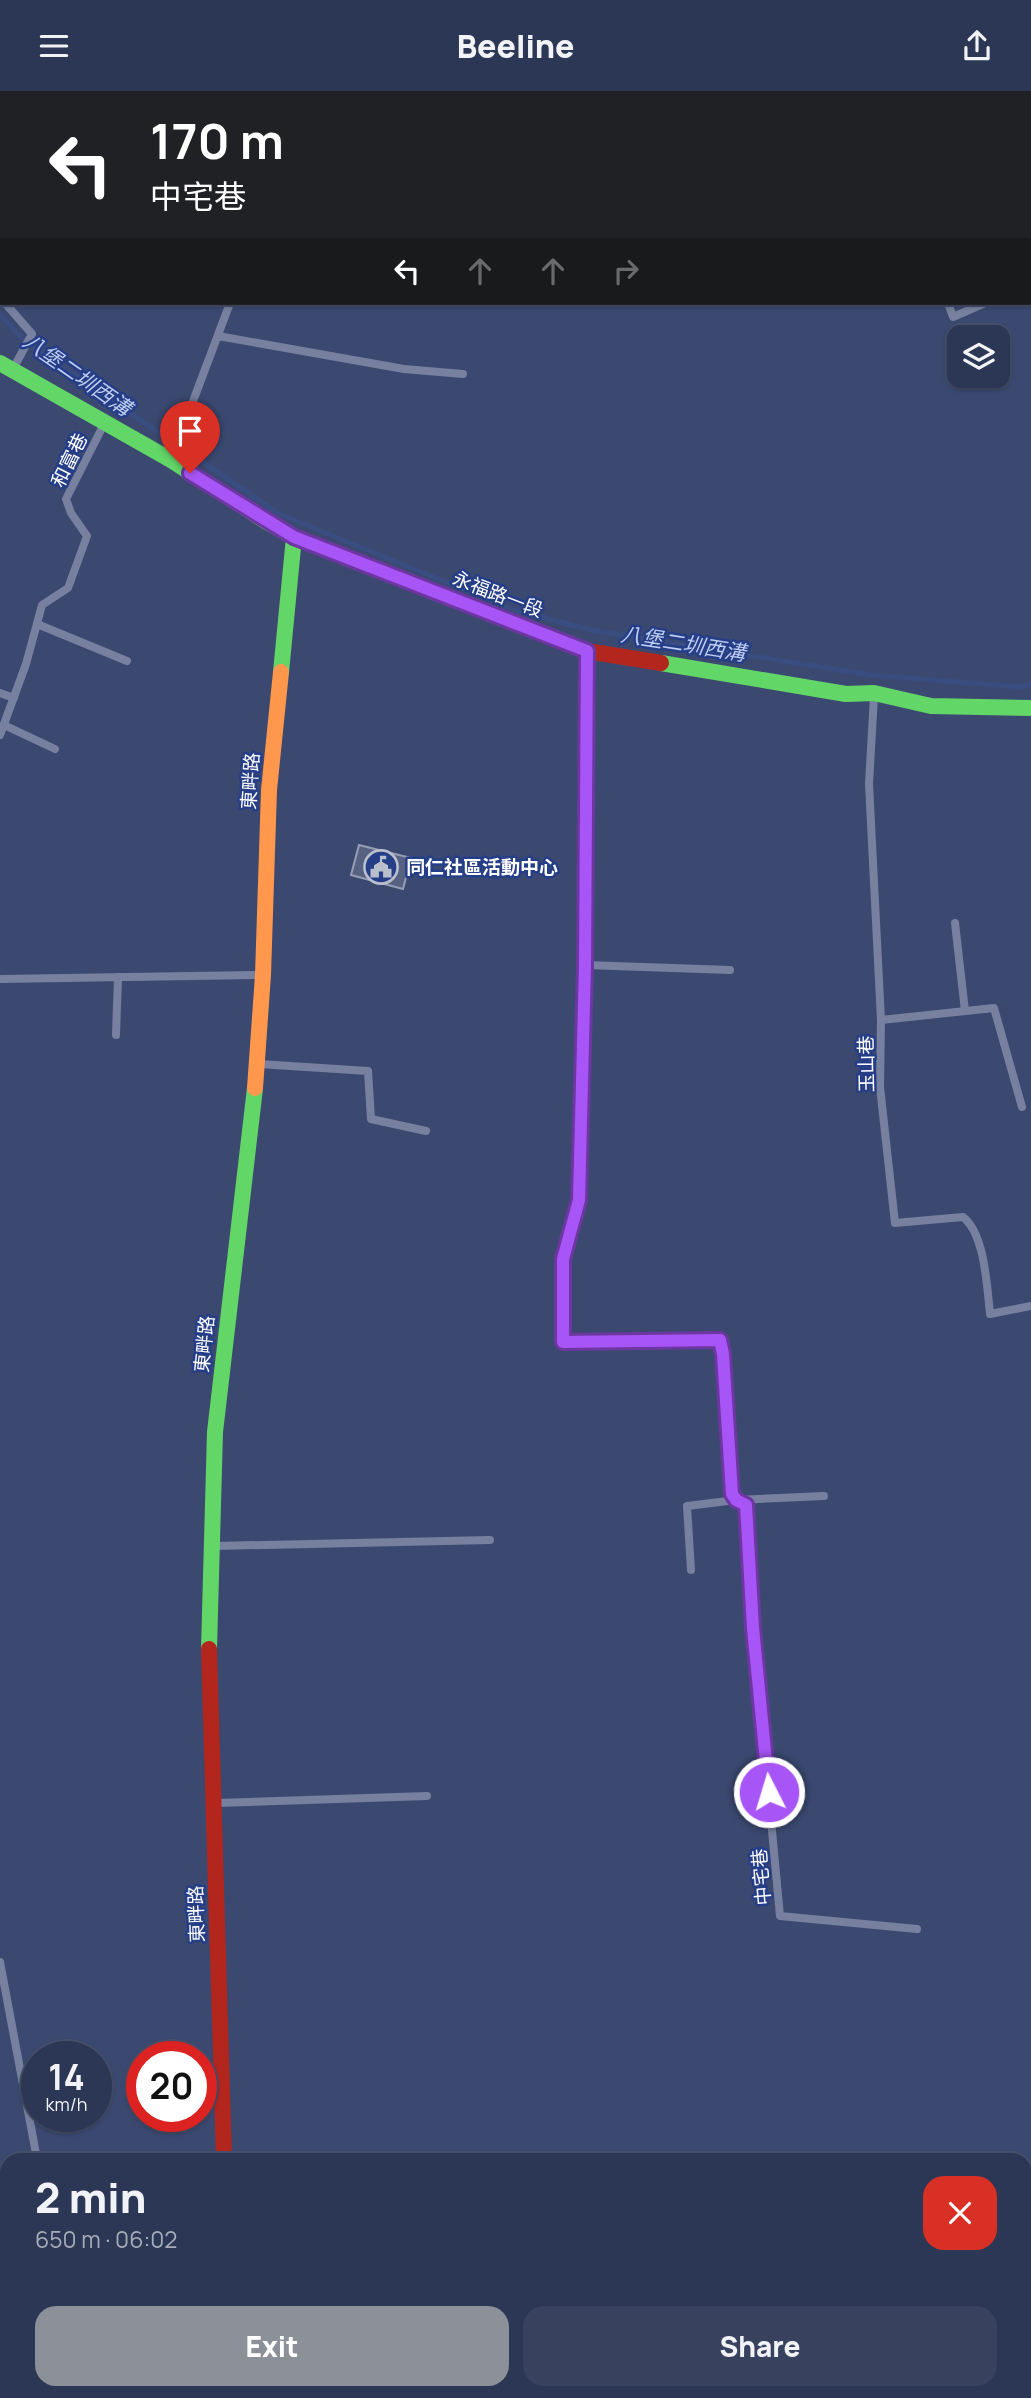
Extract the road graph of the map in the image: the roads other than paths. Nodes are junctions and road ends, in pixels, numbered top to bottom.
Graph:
1 (6, 305) edge
2 (229, 305) edge
3 (949, 305) edge
4 (980, 305) edge
5 (218, 337) junction
6 (6, 367) edge
7 (463, 374) dead end
8 (105, 423) junction
9 (172, 457) junction
10 (294, 537) junction
11 (37, 624) junction
12 (587, 651) junction
13 (127, 660) dead end
14 (0, 693) edge
15 (874, 693) junction
16 (14, 698) junction
17 (1031, 708) edge
18 (4, 725) junction
19 (0, 735) edge
20 (55, 749) dead end
21 (955, 923) dead end
22 (585, 965) junction
23 (730, 970) dead end
24 (263, 975) junction
25 (118, 977) junction
26 (0, 979) edge
27 (965, 1011) junction
28 (881, 1020) junction
29 (116, 1035) dead end
30 (258, 1064) junction
31 (1022, 1107) dead end
32 (426, 1131) dead end
33 (1031, 1305) edge
34 (824, 1496) dead end
35 (736, 1500) junction
36 (490, 1540) dead end
37 (212, 1546) junction
38 (691, 1570) dead end
39 (427, 1796) dead end
40 (213, 1803) junction
41 (917, 1930) dead end
42 (0, 1962) edge
43 (36, 2153) edge
44 (224, 2153) edge

1 - 6 lane
2 - 5 lane
3 - 4 lane
5 - 7 lane
5 - 9 lane
6 - 8 street, 永福路一段
8 - 9 street, 永福路一段
8 - 11 lane, 和富巷
9 - 10 street, 永福路一段
10 - 12 street, 永福路一段
10 - 24 street, 東畔路
11 - 13 lane
11 - 16 lane, 和富巷
12 - 15 street, 永福路一段
12 - 22 lane, 中宅巷
14 - 16 lane
15 - 17 street, 永福路一段
15 - 28 lane, 玉山巷
16 - 18 lane, 和富巷
18 - 19 lane, 和富巷
18 - 20 lane
21 - 27 lane
22 - 23 lane
22 - 35 lane, 中宅巷
24 - 25 lane
24 - 30 street, 東畔路
25 - 26 lane
25 - 29 lane
27 - 28 lane
27 - 31 lane
28 - 33 lane, 玉山巷
30 - 32 lane
30 - 37 street, 東畔路
34 - 35 lane
35 - 38 lane
35 - 41 lane, 中宅巷
36 - 37 lane
37 - 40 street, 東畔路
39 - 40 lane
40 - 44 street, 東畔路
42 - 43 lane

